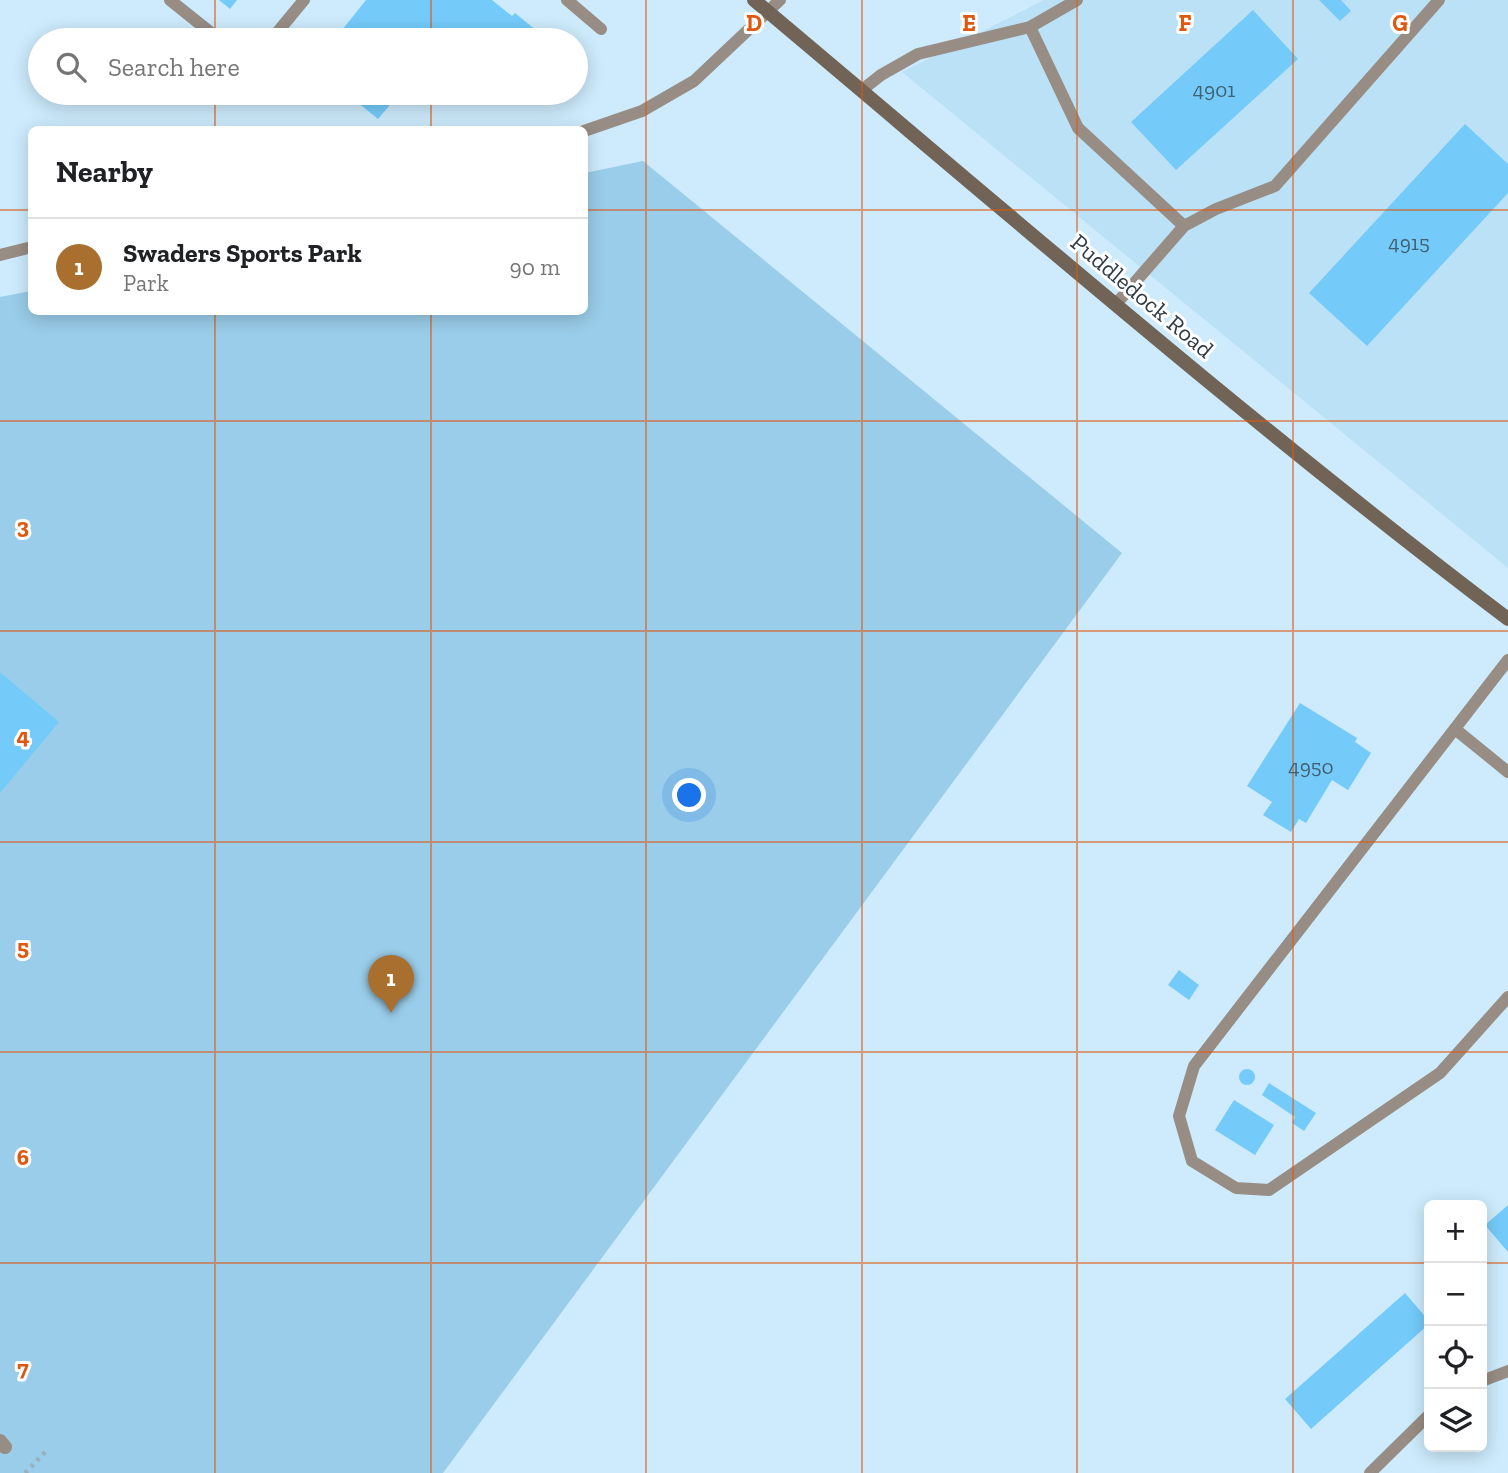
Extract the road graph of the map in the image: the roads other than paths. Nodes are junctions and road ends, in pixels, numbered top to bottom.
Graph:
1 (170, 0) edge
2 (304, 0) edge
3 (567, 0) edge
4 (754, 0) edge
5 (780, 0) edge
6 (1077, 0) edge
7 (1439, 0) edge
8 (769, 12) junction
9 (1030, 27) junction
10 (205, 28) edge
11 (281, 28) edge
12 (601, 29) dead end
13 (862, 90) junction
14 (588, 130) edge
15 (1184, 226) junction
16 (28, 248) edge
17 (0, 254) edge
18 (1116, 304) junction
19 (1508, 619) edge
20 (1508, 660) edge
21 (1455, 729) junction
22 (1508, 772) edge
23 (1508, 997) edge
24 (1508, 1371) edge
25 (1487, 1379) edge
26 (1424, 1420) edge
27 (1370, 1473) edge

1 - 10 lane
2 - 11 lane
3 - 12 lane
4 - 8 main road, Puddledock Road
5 - 8 lane
6 - 9 lane
7 - 15 lane
8 - 13 main road, Puddledock Road
8 - 14 lane
9 - 13 lane
9 - 15 lane
13 - 18 main road, Puddledock Road
15 - 18 lane
16 - 17 lane
18 - 19 main road, Puddledock Road
20 - 21 lane
21 - 22 lane
21 - 23 lane
24 - 25 lane
26 - 27 lane

